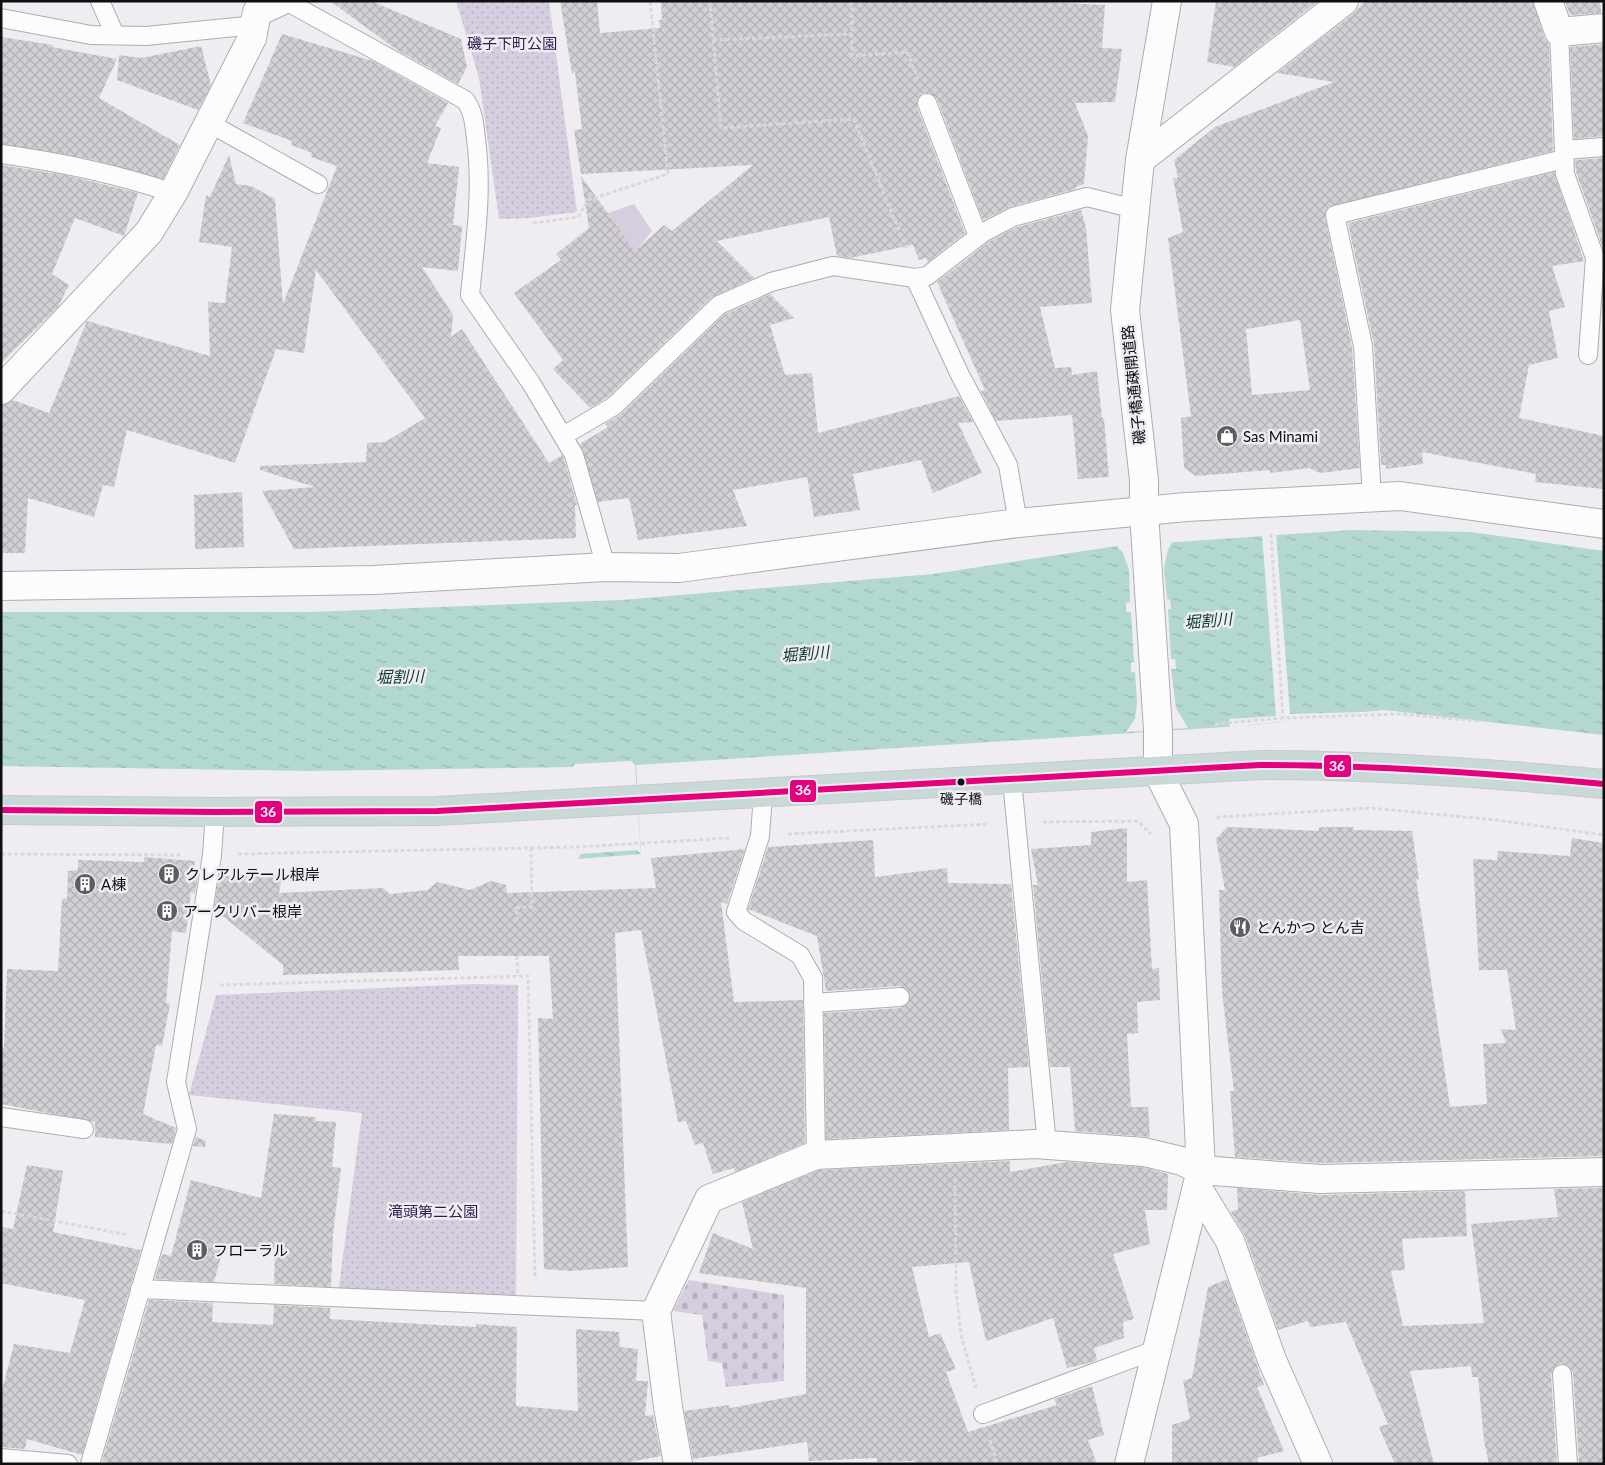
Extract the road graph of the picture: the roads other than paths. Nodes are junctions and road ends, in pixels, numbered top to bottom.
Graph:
1 (100, 1) edge
2 (286, 1) edge
3 (1167, 1) edge
4 (1344, 1) edge
5 (1548, 1) edge
6 (263, 10) edge
7 (1, 18) edge
8 (1604, 28) edge
9 (1559, 32) junction
10 (115, 35) junction
11 (927, 103) dead end
12 (209, 123) junction
13 (1604, 147) edge
14 (1, 154) edge
15 (1564, 155) junction
16 (1140, 160) junction
17 (318, 184) dead end
18 (173, 193) junction
19 (1135, 209) junction
20 (978, 236) junction
21 (916, 278) junction
22 (1588, 355) dead end
23 (1, 390) edge
24 (563, 436) junction
25 (1372, 498) junction
26 (1144, 512) junction
27 (1018, 523) junction
28 (1604, 524) edge
29 (606, 567) junction
30 (1, 586) edge
31 (1158, 772) junction
32 (1012, 780) junction
33 (1604, 784) edge
34 (763, 794) junction
35 (1, 810) edge
36 (215, 812) junction
37 (900, 998) dead end
38 (813, 1003) junction
39 (1, 1117) edge
40 (84, 1128) dead end
41 (1047, 1145) junction
42 (816, 1155) junction
43 (1604, 1172) edge
44 (1199, 1179) junction
45 (140, 1289) junction
46 (656, 1311) junction
47 (1158, 1349) junction
48 (1562, 1374) dead end
49 (983, 1414) road end
50 (1, 1458) edge
51 (68, 1464) edge
52 (90, 1464) edge
53 (678, 1464) edge
54 (1129, 1464) edge
55 (1318, 1464) edge
56 (1568, 1464) edge

1 - 10 lane
2 - 24 lane
3 - 16 street, 磯子橋通疎開道路
4 - 16 street
5 - 9 street
6 - 10 lane
6 - 12 street
7 - 10 lane
8 - 9 street
9 - 15 lane
11 - 20 lane
12 - 17 lane
12 - 18 street
13 - 15 lane
14 - 18 lane
15 - 22 lane
15 - 25 lane
16 - 19 street, 磯子橋通疎開道路
18 - 23 street
19 - 20 lane
19 - 26 street, 磯子橋通疎開道路
20 - 21 lane
21 - 24 lane
21 - 27 lane
24 - 29 lane
25 - 26 street
25 - 28 street
26 - 27 street
26 - 31 street, 磯子橋通疎開道路
27 - 29 street
29 - 30 street
31 - 32 highway
31 - 33 highway
31 - 44 street
32 - 34 highway
32 - 41 lane
34 - 36 highway
34 - 38 lane
35 - 36 highway
36 - 45 lane
37 - 38 lane
38 - 42 lane
39 - 40 lane
41 - 42 street
41 - 44 street
42 - 46 street
43 - 44 street
44 - 47 street
44 - 55 street
45 - 46 lane
45 - 52 lane
46 - 53 street
47 - 49 lane
47 - 54 street
48 - 56 lane
50 - 51 lane

